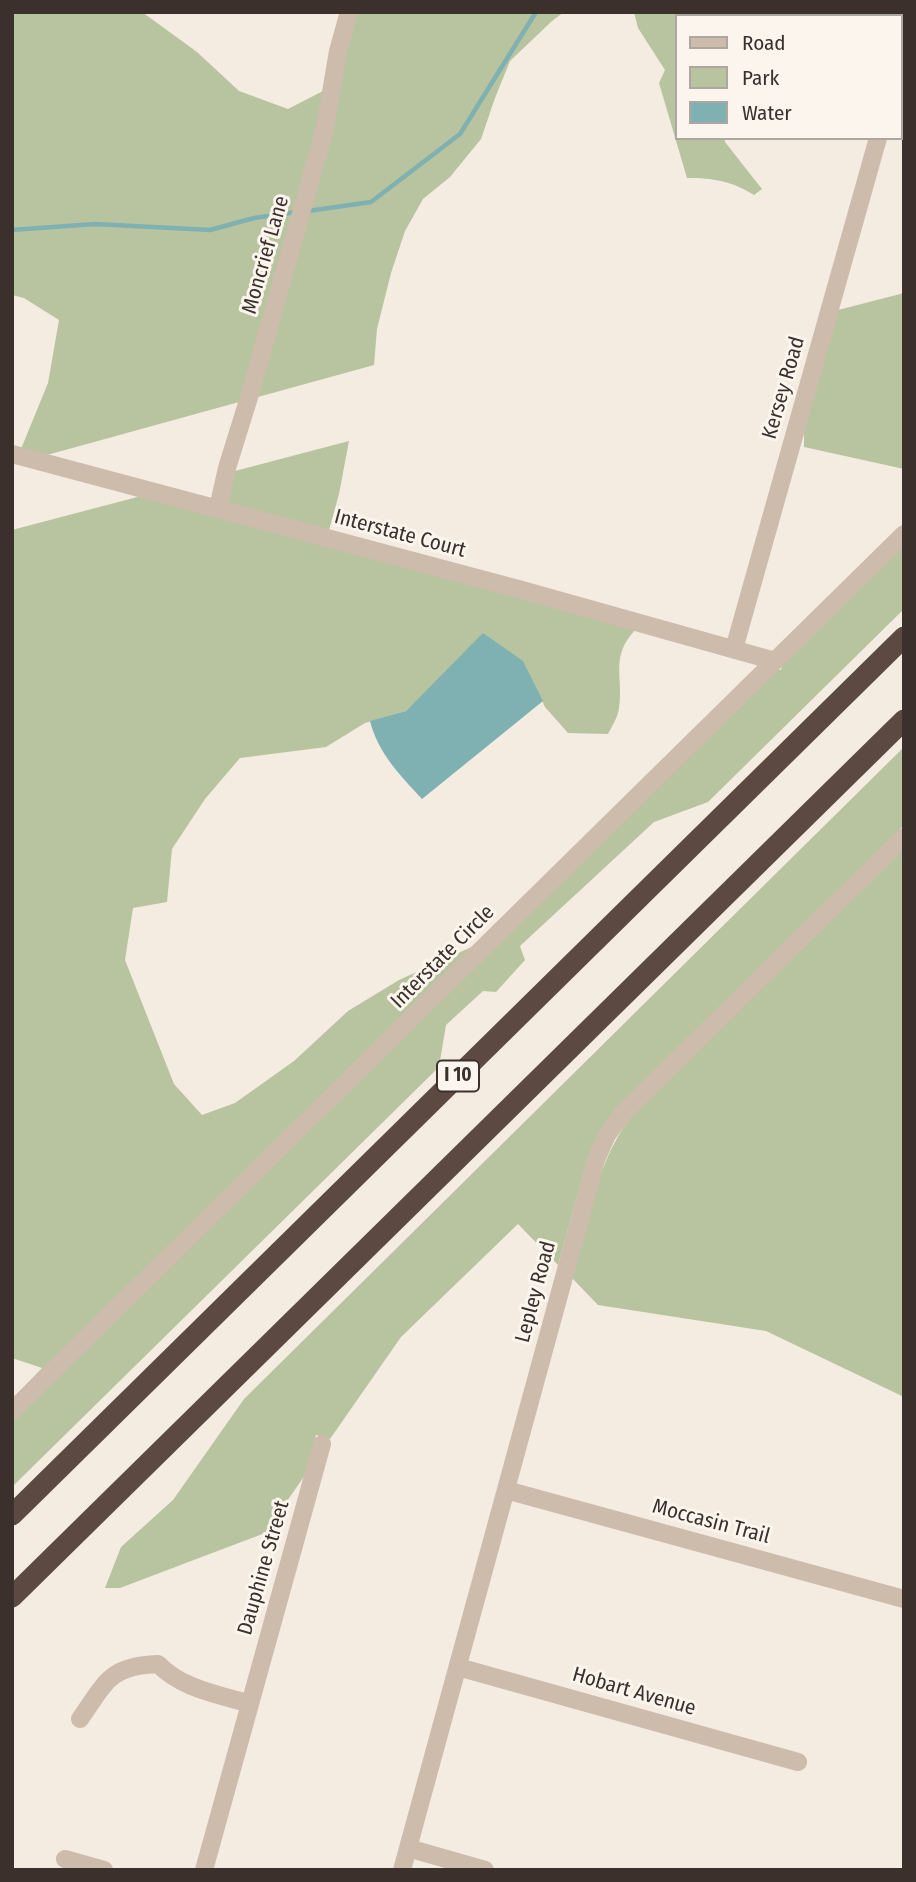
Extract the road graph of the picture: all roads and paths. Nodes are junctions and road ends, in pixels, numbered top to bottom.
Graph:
1 (349, 12) edge
2 (877, 140) edge
3 (12, 454) edge
4 (218, 508) junction
5 (904, 534) edge
6 (904, 637) edge
7 (734, 649) junction
8 (775, 661) junction
9 (904, 720) edge
10 (904, 837) edge
11 (12, 1411) edge
12 (322, 1444) dead end
13 (506, 1490) junction
14 (12, 1515) edge
15 (12, 1597) edge
16 (904, 1599) edge
17 (458, 1667) junction
18 (250, 1704) junction
19 (80, 1719) dead end
20 (798, 1762) dead end
21 (408, 1848) junction
22 (65, 1859) dead end
23 (104, 1870) edge
24 (204, 1870) edge
25 (402, 1870) edge
26 (485, 1870) edge

1 - 4 street, Moncrief Lane
2 - 7 street, Kersey Road
3 - 4 street, Interstate Court
4 - 7 street, Interstate Court
5 - 8 street, Interstate Circle
6 - 14 highway, I 10
7 - 8 street, Interstate Court
8 - 11 street, Interstate Circle
9 - 15 highway
10 - 13 street, Lepley Road
12 - 18 street, Dauphine Street
13 - 16 street, Moccasin Trail
13 - 17 street, Lepley Road
17 - 20 street, Hobart Avenue
17 - 21 street, Lepley Road
18 - 19 street
18 - 24 street, Dauphine Street
21 - 25 street, Lepley Road
21 - 26 street
22 - 23 street

